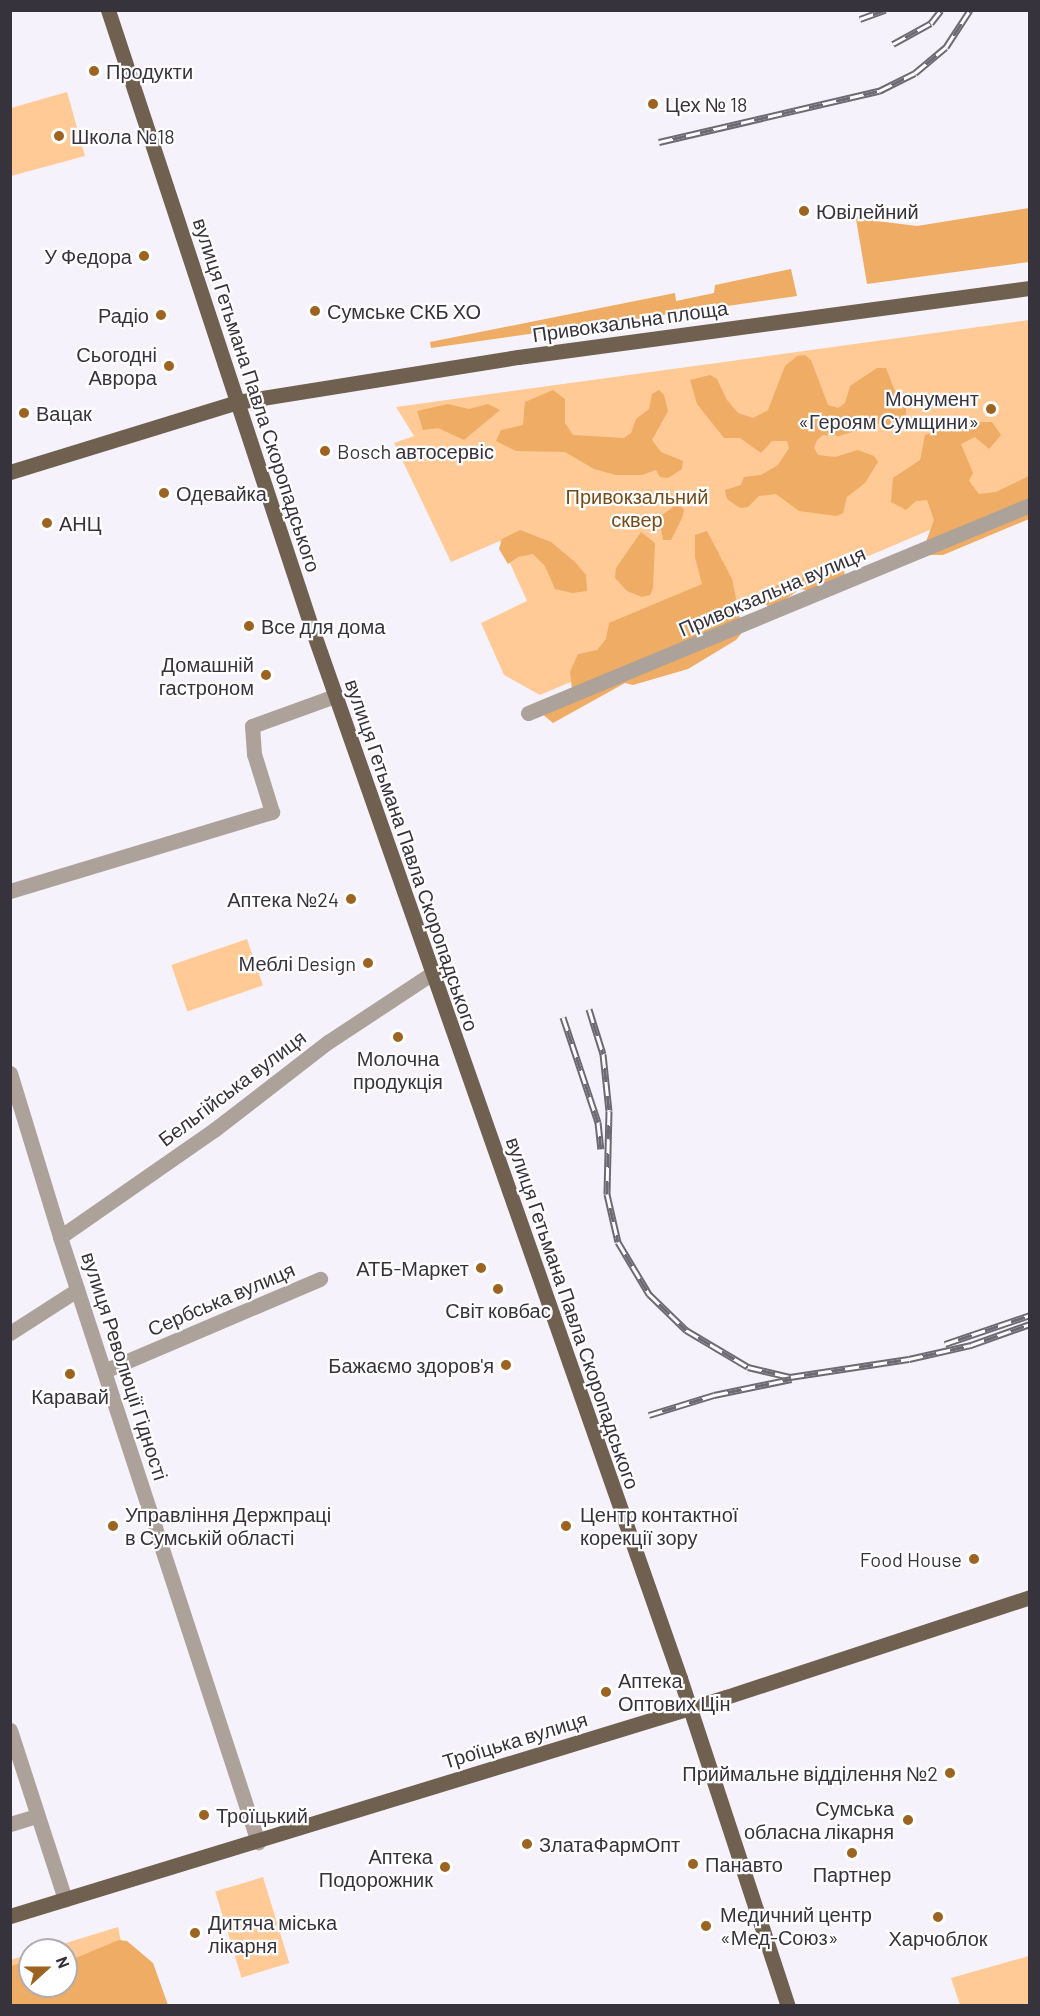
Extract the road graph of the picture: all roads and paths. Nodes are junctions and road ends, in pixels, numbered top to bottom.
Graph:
1 (108, 10) edge
2 (1029, 288) edge
3 (237, 402) junction
4 (10, 472) edge
5 (1029, 505) edge
6 (335, 696) junction
7 (528, 713) dead end
8 (10, 891) edge
9 (430, 974) junction
10 (10, 1073) edge
11 (60, 1237) junction
12 (320, 1279) dead end
13 (77, 1290) junction
14 (10, 1333) edge
15 (104, 1371) junction
16 (1029, 1597) edge
17 (689, 1708) junction
18 (10, 1730) edge
19 (37, 1816) junction
20 (10, 1824) edge
21 (258, 1842) junction
22 (65, 1899) junction
23 (10, 1916) edge
24 (788, 2006) edge

1 - 3 main road, вулиця Гетьмана Павла Скоропадського
2 - 3 main road, Привокзальна площа
3 - 4 main road, Привокзальна площа
3 - 6 main road, вулиця Гетьмана Павла Скоропадського
5 - 7 street, Привокзальна вулиця
6 - 8 street
6 - 9 main road, вулиця Гетьмана Павла Скоропадського
9 - 11 street, Бельгійська вулиця
9 - 17 main road, вулиця Гетьмана Павла Скоропадського
10 - 11 street, вулиця Революції Гідності
11 - 13 street, вулиця Революції Гідності
12 - 15 street, Сербська вулиця
13 - 14 street
13 - 15 street, вулиця Революції Гідності
15 - 21 street, вулиця Революції Гідності
16 - 17 main road, Троїцька вулиця
17 - 21 main road, Троїцька вулиця
17 - 24 main road, вулиця Гетьмана Павла Скоропадського
18 - 19 street
19 - 20 street
19 - 22 street
21 - 22 main road, Троїцька вулиця
22 - 23 main road, Троїцька вулиця

